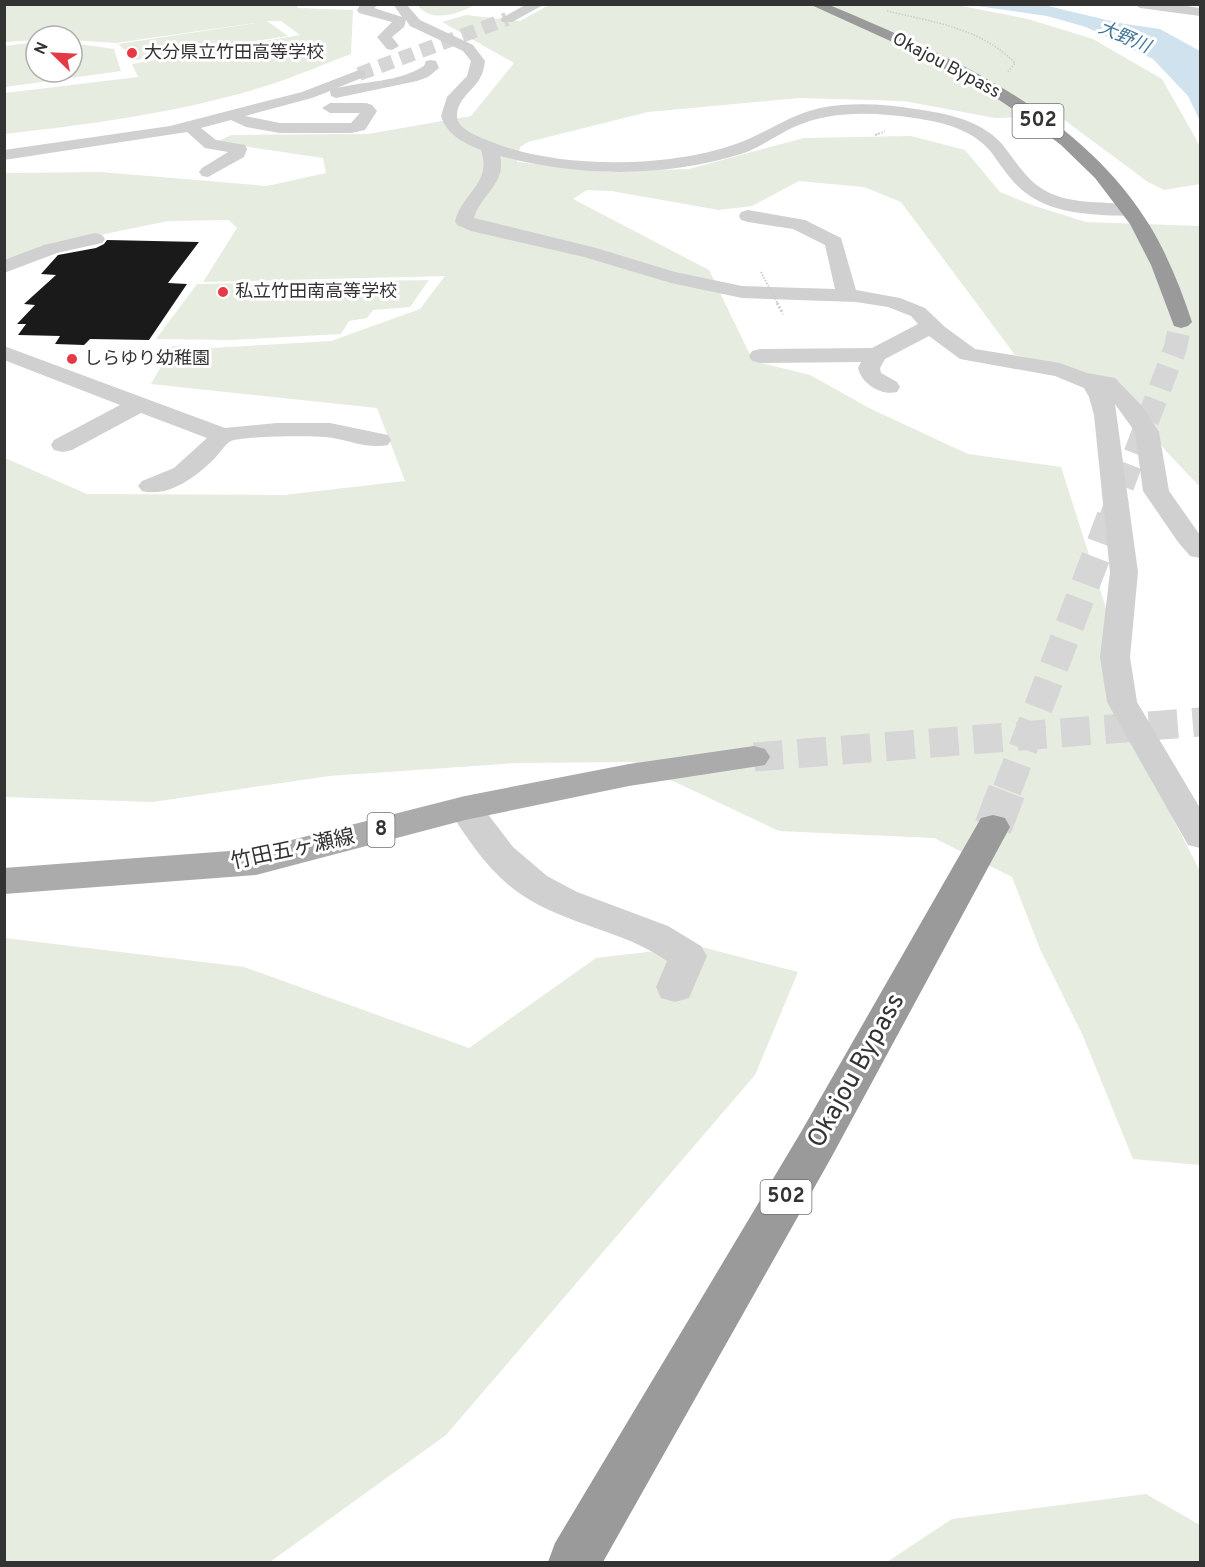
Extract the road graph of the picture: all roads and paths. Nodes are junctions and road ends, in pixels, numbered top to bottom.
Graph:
1 (374, 4) edge
2 (399, 4) edge
3 (539, 4) edge
4 (815, 4) edge
5 (1140, 4) edge
6 (883, 10) dead end
7 (1200, 12) edge
8 (507, 20) tunnel mouth
9 (392, 46) dead end
10 (431, 63) dead end
11 (359, 74) tunnel mouth
12 (995, 90) junction
13 (330, 108) dead end
14 (238, 119) junction
15 (171, 131) junction
16 (195, 131) junction
17 (488, 146) junction
18 (4, 155) edge
19 (208, 172) dead end
20 (1131, 211) junction
21 (748, 216) dead end
22 (95, 238) dead end
23 (4, 267) edge
24 (761, 272) dead end
25 (847, 296) junction
26 (783, 314) dead end
27 (1181, 322) tunnel mouth
28 (931, 326) junction
29 (4, 352) edge
30 (876, 355) junction
31 (760, 356) dead end
32 (1080, 378) junction
33 (889, 387) dead end
34 (140, 404) junction
35 (223, 435) junction
36 (379, 440) dead end
37 (63, 446) dead end
38 (151, 486) dead end
39 (1200, 550) edge
40 (754, 757) tunnel mouth
41 (465, 808) junction
42 (993, 827) tunnel mouth
43 (1200, 836) edge
44 (4, 881) edge
45 (675, 987) dead end
46 (574, 1563) edge

1 - 9 street
2 - 17 street
3 - 8 street
4 - 12 highway, Okajou Bypass / 502
5 - 7 street
6 - 12 path
10 - 14 street
11 - 15 street
12 - 20 highway, Okajou Bypass / 502
13 - 14 street
14 - 16 street
15 - 16 street
15 - 18 street
16 - 19 street
17 - 20 street
17 - 25 street
20 - 27 highway, Okajou Bypass / 502
21 - 25 street
22 - 23 street
24 - 26 path, bridge
25 - 28 street
28 - 30 street
28 - 32 street
29 - 34 street
30 - 31 street
30 - 33 street
32 - 39 street
32 - 43 street
34 - 35 street
34 - 37 street
35 - 36 street
35 - 38 street
40 - 41 main road, 竹田五ヶ瀬線 / 8
41 - 44 main road, 竹田五ヶ瀬線 / 8
41 - 45 street
42 - 46 highway, Okajou Bypass / 502

